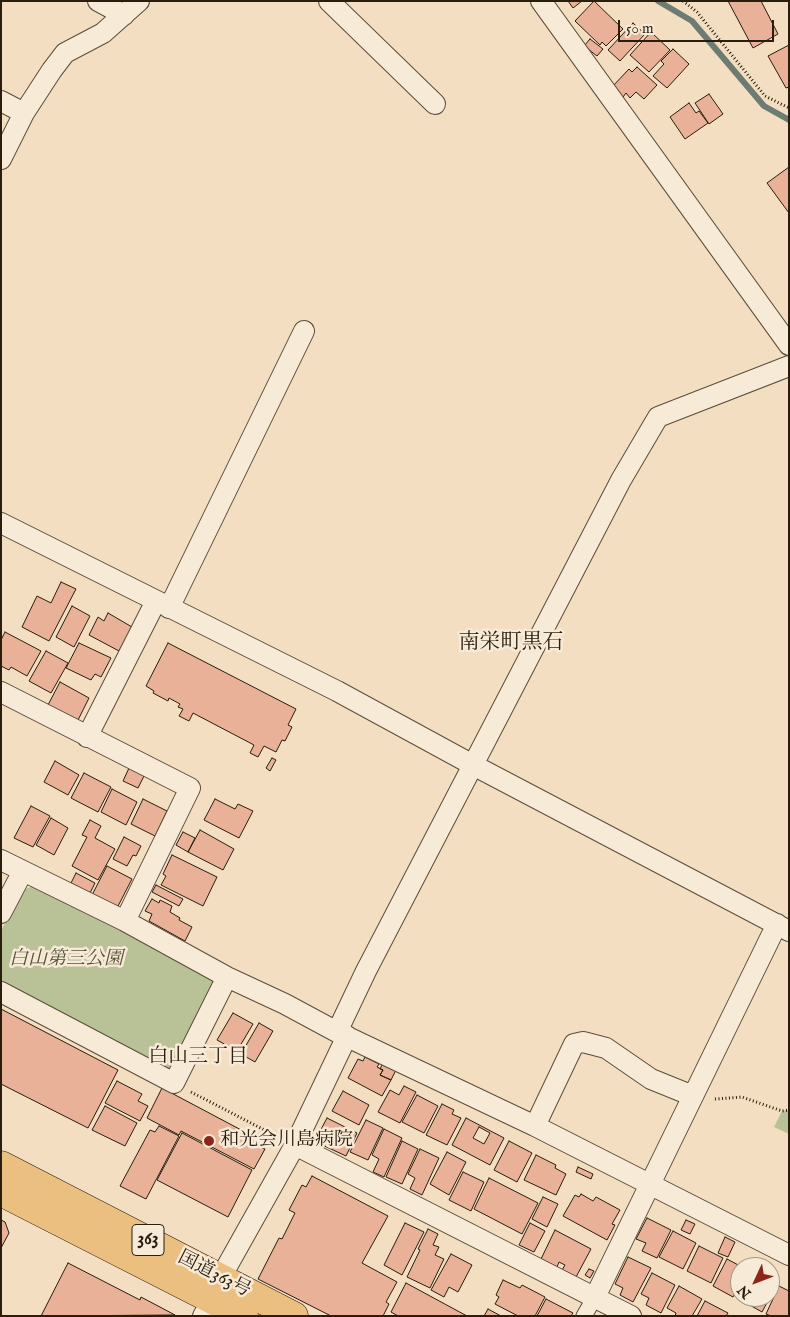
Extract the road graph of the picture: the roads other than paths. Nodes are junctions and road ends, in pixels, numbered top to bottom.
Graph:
1 (98, 1) edge
2 (140, 1) edge
3 (329, 1) edge
4 (541, 1) edge
5 (124, 15) junction
6 (1, 101) edge
7 (435, 104) dead end
8 (24, 113) junction
9 (1, 159) edge
10 (304, 331) dead end
11 (789, 345) edge
12 (789, 366) edge
13 (1, 524) edge
14 (162, 605) junction
15 (1, 692) edge
16 (87, 737) junction
17 (473, 766) junction
18 (1, 860) edge
19 (23, 871) junction
20 (1, 913) edge
21 (125, 920) junction
22 (783, 927) edge
23 (227, 977) junction
24 (1, 992) edge
25 (342, 1034) junction
26 (693, 1096) junction
27 (535, 1126) junction
28 (294, 1145) junction
29 (1, 1165) edge
30 (649, 1185) junction
31 (1, 1192) edge
32 (789, 1255) edge
33 (595, 1297) junction
34 (212, 1298) edge
35 (244, 1316) edge
36 (294, 1316) edge
37 (584, 1316) edge
38 (631, 1316) edge

1 - 5 street
2 - 5 street
3 - 7 street
4 - 11 street
5 - 8 street
6 - 8 street
8 - 9 street
10 - 14 street
12 - 17 street
13 - 14 street
14 - 16 street
14 - 17 street
15 - 16 street
16 - 21 street
17 - 22 street
17 - 25 street
18 - 19 street
19 - 20 street
19 - 21 street
21 - 23 street
22 - 26 street
23 - 24 street
23 - 25 street
25 - 27 street
25 - 28 street
26 - 27 street
26 - 30 street
27 - 30 street
28 - 33 street
28 - 34 street
29 - 34 highway, 国道363号 / 363
30 - 32 street
30 - 33 street
31 - 34 highway, 国道363号 / 363
33 - 37 street
33 - 38 street
34 - 35 highway, 国道363号 / 363
34 - 36 highway, 国道363号 / 363

